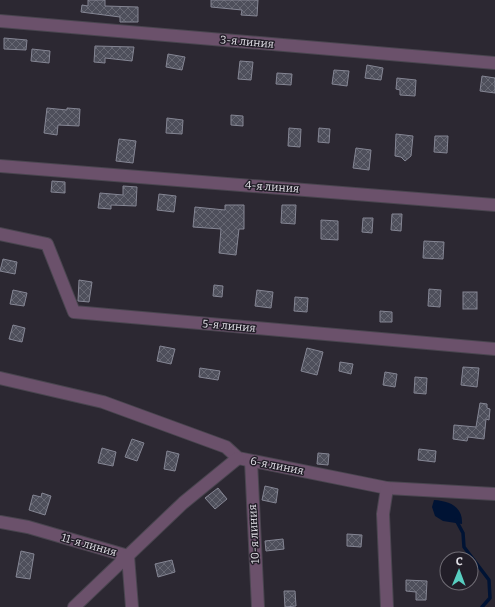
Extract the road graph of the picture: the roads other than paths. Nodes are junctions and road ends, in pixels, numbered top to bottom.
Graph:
1 (0, 21) edge
2 (495, 63) edge
3 (0, 166) edge
4 (495, 204) edge
5 (4, 235) edge
6 (495, 350) edge
7 (0, 378) edge
8 (238, 458) junction
9 (251, 461) junction
10 (387, 488) junction
11 (495, 494) edge
12 (0, 522) edge
13 (128, 556) junction
14 (74, 607) edge
15 (132, 607) edge
16 (258, 607) edge
17 (387, 607) edge

1 - 2 street, 3-я линия
3 - 4 street, 4-я линия
5 - 6 street, 5-я линия
7 - 8 street, 6-я линия
8 - 9 street, 6-я линия
8 - 13 street
9 - 10 street, 6-я линия
9 - 16 street, 10-я линия
10 - 11 street, 6-я линия
10 - 17 street
12 - 13 street, 11-я линия
13 - 14 street
13 - 15 street, 11-я линия

